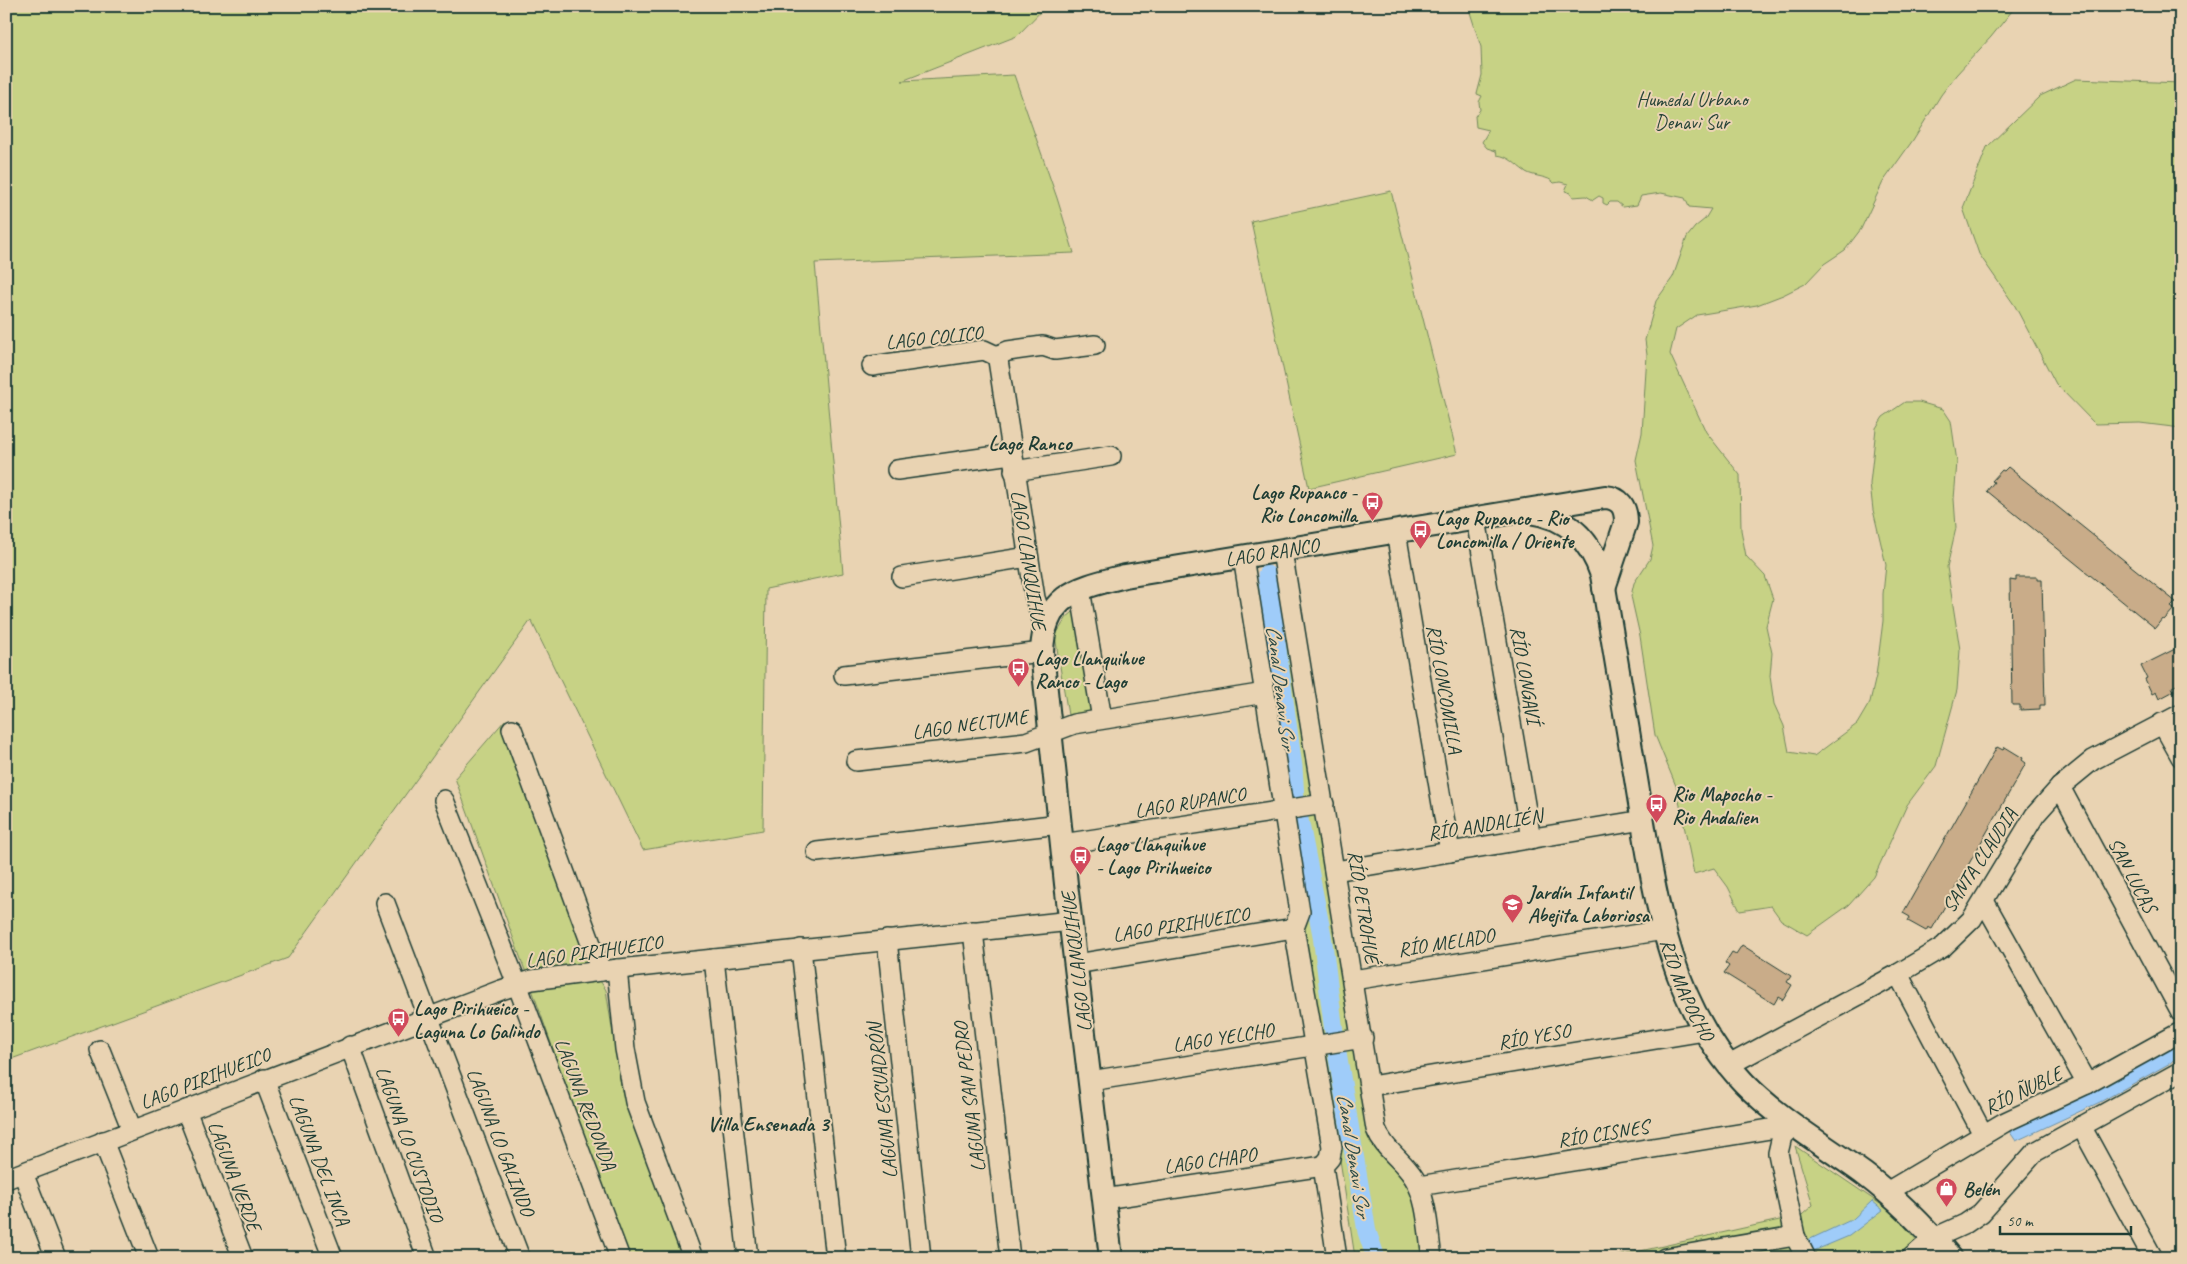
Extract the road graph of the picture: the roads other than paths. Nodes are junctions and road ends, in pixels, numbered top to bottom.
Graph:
1 (1094, 345) dead end
2 (999, 357) junction
3 (872, 366) dead end
4 (1111, 456) dead end
5 (1013, 462) junction
6 (897, 470) dead end
7 (1518, 513) junction
8 (1476, 519) junction
9 (1396, 532) junction
10 (1282, 551) junction
11 (1028, 557) junction
12 (1243, 557) junction
13 (902, 577) dead end
14 (1604, 588) junction
15 (1080, 589) junction
16 (1045, 628) junction
17 (1042, 652) junction
18 (844, 674) dead end
19 (1265, 693) junction
20 (2181, 714) edge
21 (1102, 720) junction
22 (2162, 723) junction
23 (512, 729) dead end
24 (1050, 733) junction
25 (2181, 757) edge
26 (856, 761) dead end
27 (2060, 787) junction
28 (444, 800) dead end
29 (1324, 804) junction
30 (1284, 810) junction
31 (1643, 820) junction
32 (1061, 834) junction
33 (1531, 839) junction
34 (817, 852) dead end
35 (1450, 852) junction
36 (1335, 872) junction
37 (1984, 901) junction
38 (385, 903) dead end
39 (1071, 921) junction
40 (1294, 928) junction
41 (1664, 930) junction
42 (973, 931) junction
43 (887, 940) junction
44 (801, 949) junction
45 (714, 959) junction
46 (1076, 964) junction
47 (609, 970) junction
48 (1898, 974) junction
49 (1353, 980) junction
50 (517, 984) junction
51 (2181, 1012) edge
52 (429, 1017) junction
53 (1704, 1030) junction
54 (2181, 1032) edge
55 (1363, 1038) junction
56 (350, 1046) junction
57 (1314, 1046) junction
58 (100, 1050) dead end
59 (1729, 1065) junction
60 (2179, 1075) edge
61 (264, 1079) junction
62 (1090, 1081) junction
63 (2087, 1084) junction
64 (1370, 1086) junction
65 (186, 1110) junction
66 (1794, 1125) junction
67 (2081, 1126) junction
68 (132, 1130) junction
69 (1983, 1134) junction
70 (103, 1141) junction
71 (1323, 1166) junction
72 (15, 1176) edge
73 (1419, 1186) junction
74 (1887, 1192) junction
75 (1104, 1199) junction
76 (1795, 1236) junction
77 (1934, 1238) junction
78 (56, 1258) edge
79 (149, 1258) edge
80 (243, 1258) edge
81 (333, 1258) edge
82 (428, 1258) edge
83 (520, 1258) edge
84 (620, 1258) edge
85 (694, 1258) edge
86 (748, 1258) edge
87 (836, 1258) edge
88 (922, 1258) edge
89 (1010, 1258) edge
90 (1111, 1258) edge
91 (1337, 1258) edge
92 (1432, 1258) edge
93 (1665, 1258) edge
94 (1806, 1258) edge
95 (1911, 1258) edge
96 (1951, 1258) edge
97 (2153, 1258) edge

1 - 2 street
2 - 3 street, LAGO COLICO
2 - 5 street, LAGO LLANQUIHUE
4 - 5 street
5 - 6 street
5 - 11 street, LAGO LLANQUIHUE
7 - 8 street, LAGO RANCO
7 - 14 street, RÍO MAPOCHO
7 - 14 street, RÍO MAPOCHO
8 - 9 street, LAGO RANCO
8 - 33 street, RÍO LONGAVÍ
9 - 10 street, LAGO RANCO
9 - 35 street, RÍO LONCOMILLA
10 - 12 street, LAGO RANCO
10 - 29 street, RÍO PETROHUÉ
11 - 13 street
11 - 16 street, LAGO LLANQUIHUE
12 - 15 street, LAGO RANCO
12 - 19 street
14 - 31 street, RÍO MAPOCHO
15 - 16 street, LAGO RANCO
15 - 21 street
16 - 17 street, LAGO LLANQUIHUE
17 - 18 street
17 - 24 street, LAGO LLANQUIHUE
19 - 21 street, LAGO NELTUME
19 - 30 street
20 - 22 street, SANTA CLAUDIA
21 - 24 street, LAGO NELTUME
22 - 25 street
22 - 27 street, SANTA CLAUDIA
23 - 47 street
24 - 26 street, LAGO NELTUME
24 - 32 street, LAGO LLANQUIHUE
27 - 37 street, SANTA CLAUDIA
27 - 51 street, SAN LUCAS
28 - 50 street, LAGUNA REDONDA
29 - 30 street, LAGO RUPANCO
29 - 36 street, RÍO PETROHUÉ
30 - 32 street, LAGO RUPANCO
30 - 40 street
31 - 33 street, RÍO ANDALIÉN
31 - 41 street, RÍO MAPOCHO
32 - 34 street, LAGO RUPANCO
32 - 39 street, LAGO LLANQUIHUE
33 - 35 street, RÍO ANDALIÉN
35 - 36 street, RÍO ANDALIÉN
36 - 49 street, RÍO PETROHUÉ
37 - 48 street, SANTA CLAUDIA
37 - 63 street
38 - 52 street, LAGUNA LO GALINDO
39 - 42 street, LAGO PIRIHUEICO
39 - 46 street, LAGO LLANQUIHUE
40 - 46 street, LAGO PIRIHUEICO
40 - 57 street
41 - 49 street, RÍO MELADO
41 - 53 street, RÍO MAPOCHO
42 - 43 street, LAGO PIRIHUEICO
42 - 89 street, LAGUNA SAN PEDRO
43 - 44 street, LAGO PIRIHUEICO
43 - 88 street, LAGUNA ESCUADRÓN
44 - 45 street, LAGO PIRIHUEICO
44 - 87 street
45 - 47 street, LAGO PIRIHUEICO
45 - 86 street
46 - 62 street, LAGO LLANQUIHUE
47 - 50 street, LAGO PIRIHUEICO
47 - 85 street
48 - 59 street, SANTA CLAUDIA
48 - 69 street
49 - 55 street, RÍO PETROHUÉ
50 - 52 street, LAGO PIRIHUEICO
50 - 84 street, LAGUNA REDONDA
52 - 56 street, LAGO PIRIHUEICO
52 - 83 street, LAGUNA LO GALINDO
53 - 59 street, RÍO MAPOCHO
53 - 64 street, RÍO YESO
54 - 63 street, RÍO ÑUBLE
55 - 57 street, LAGO YELCHO
55 - 64 street, RÍO PETROHUÉ
56 - 61 street, LAGO PIRIHUEICO
56 - 82 street, LAGUNA LO CUSTODIO
57 - 62 street, LAGO YELCHO
57 - 71 street
58 - 68 street
59 - 66 street, RÍO MAPOCHO
60 - 67 street
61 - 65 street, LAGO PIRIHUEICO
61 - 81 street, LAGUNA DEL INCA
62 - 75 street, LAGO LLANQUIHUE
63 - 69 street, RÍO ÑUBLE
64 - 73 street, RÍO PETROHUÉ
65 - 68 street, LAGO PIRIHUEICO
65 - 80 street, LAGUNA VERDE
66 - 73 street, RÍO CISNES
66 - 74 street, RÍO MAPOCHO
66 - 76 street
67 - 77 street
67 - 97 street
68 - 70 street, LAGO PIRIHUEICO
69 - 74 street, RÍO ÑUBLE
70 - 72 street, LAGO PIRIHUEICO
70 - 79 street
71 - 75 street, LAGO CHAPO
71 - 91 street
72 - 78 street
73 - 92 street, RÍO PETROHUÉ
74 - 77 street, RÍO MAPOCHO
75 - 90 street, LAGO LLANQUIHUE
76 - 93 street
76 - 94 street
77 - 95 street
77 - 96 street, RÍO MAPOCHO

